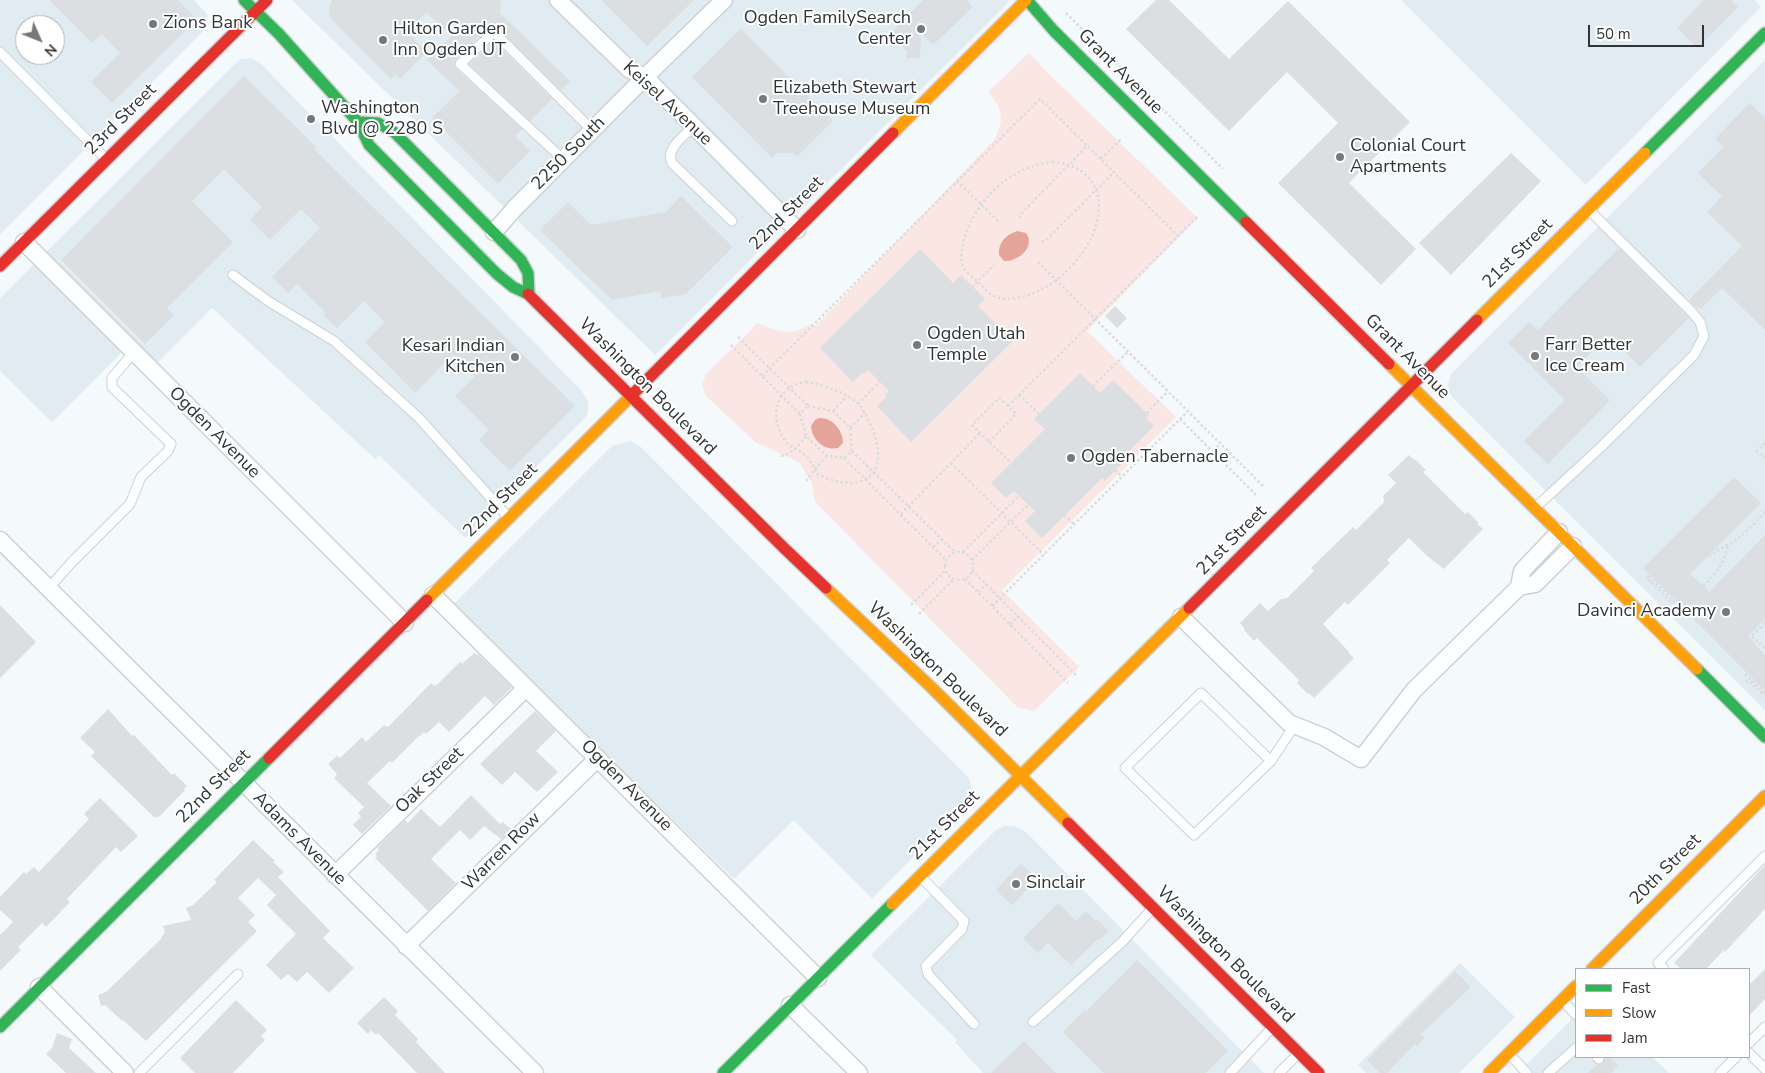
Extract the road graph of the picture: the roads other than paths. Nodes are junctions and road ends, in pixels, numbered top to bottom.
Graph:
1 (244, 0) edge
2 (267, 0) edge
3 (558, 0) edge
4 (724, 0) edge
5 (1027, 0) edge
6 (255, 12) junction
7 (1765, 33) edge
8 (0, 52) edge
9 (645, 78) junction
10 (358, 122) junction
11 (694, 126) junction
12 (592, 131) junction
13 (107, 159) junction
14 (564, 160) junction
15 (1588, 209) junction
16 (732, 221) dead end
17 (797, 230) junction
18 (494, 232) junction
19 (24, 242) junction
20 (0, 266) edge
21 (233, 275) dead end
22 (529, 294) junction
23 (134, 352) junction
24 (1411, 386) junction
25 (631, 396) junction
26 (1535, 508) junction
27 (509, 518) junction
28 (1559, 532) junction
29 (0, 540) edge
30 (1573, 546) junction
31 (1519, 587) junction
32 (49, 588) junction
33 (433, 595) junction
34 (1181, 616) junction
35 (405, 622) junction
36 (526, 688) junction
37 (1294, 726) junction
38 (1765, 737) edge
39 (598, 758) junction
40 (1271, 761) junction
41 (1020, 776) junction
42 (243, 783) junction
43 (1765, 796) edge
44 (1765, 856) edge
45 (335, 875) junction
46 (919, 876) junction
47 (1153, 908) junction
48 (406, 946) junction
49 (1593, 968) edge
50 (1663, 968) edge
51 (238, 974) dead end
52 (818, 978) junction
53 (39, 987) junction
54 (1575, 987) edge
55 (1562, 1000) junction
56 (790, 1005) junction
57 (1575, 1014) edge
58 (1033, 1022) dead end
59 (974, 1024) dead end
60 (0, 1027) edge
61 (1273, 1027) junction
62 (1765, 1027) edge
63 (1750, 1042) edge
64 (1575, 1049) edge
65 (1299, 1053) junction
66 (1508, 1054) junction
67 (1750, 1054) edge
68 (1735, 1058) edge
69 (1765, 1069) edge
70 (125, 1073) edge
71 (139, 1073) edge
72 (535, 1073) edge
73 (723, 1073) edge
74 (859, 1073) edge
75 (1230, 1073) edge
76 (1279, 1073) edge
77 (1319, 1073) edge
78 (1490, 1073) edge
79 (1527, 1073) edge
80 (1548, 1073) edge
81 (1720, 1073) edge

1 - 6 street, Washington Boulevard
2 - 6 street, 23rd Street
3 - 9 street, Keisel Avenue
4 - 9 street, 2250 South
5 - 17 street, 22nd Street
5 - 24 street, Grant Avenue
6 - 10 street, Washington Boulevard
6 - 13 street, 23rd Street
7 - 15 street, 21st Street
8 - 13 lane
9 - 11 street, Keisel Avenue
9 - 12 street, 2250 South
10 - 18 street
10 - 22 street, Washington Boulevard
11 - 16 lane
11 - 17 street, Keisel Avenue
12 - 14 street, 2250 South
12 - 14 lane
13 - 19 street, 23rd Street
14 - 18 street, 2250 South
15 - 24 street, 21st Street
15 - 26 lane
17 - 25 street, 22nd Street
18 - 22 street
19 - 20 street, 23rd Street
19 - 23 street, Ogden Avenue
21 - 27 lane
22 - 25 street, Washington Boulevard
23 - 32 lane
23 - 35 street, Ogden Avenue
24 - 26 street, Grant Avenue
24 - 34 street, 21st Street
25 - 27 street, 22nd Street
25 - 41 street, Washington Boulevard
26 - 28 street, Grant Avenue
27 - 33 street, 22nd Street
28 - 30 street, Grant Avenue
28 - 31 street
29 - 32 street, Adams Avenue
30 - 31 street
30 - 38 street, Grant Avenue
31 - 37 street
32 - 42 street, Adams Avenue
33 - 35 street, 22nd Street
33 - 36 street, Ogden Avenue
34 - 37 street
34 - 41 street, 21st Street
35 - 42 street, 22nd Street
36 - 39 street, Ogden Avenue
36 - 45 street, Oak Street
37 - 40 lane
39 - 48 street, Warren Row
39 - 52 street, Ogden Avenue
40 - 40 lane
41 - 46 street, 21st Street
41 - 47 street, Washington Boulevard
42 - 45 street, Adams Avenue
42 - 53 street, 22nd Street
43 - 49 street, 20th Street
44 - 50 lane
45 - 48 street, Adams Avenue
46 - 52 street, 21st Street
46 - 59 lane
47 - 58 lane
47 - 61 street, Washington Boulevard
48 - 72 street, Adams Avenue
51 - 71 lane
52 - 56 street, 21st Street
53 - 60 street, 22nd Street
53 - 70 street
54 - 55 street
55 - 57 lane
55 - 66 street
56 - 73 street, 21st Street
56 - 74 street
61 - 65 street, Washington Boulevard
61 - 75 lane
62 - 63 lane
64 - 80 lane
65 - 76 lane
65 - 77 street, Washington Boulevard
66 - 78 street
66 - 79 lane
67 - 69 lane
68 - 81 lane

